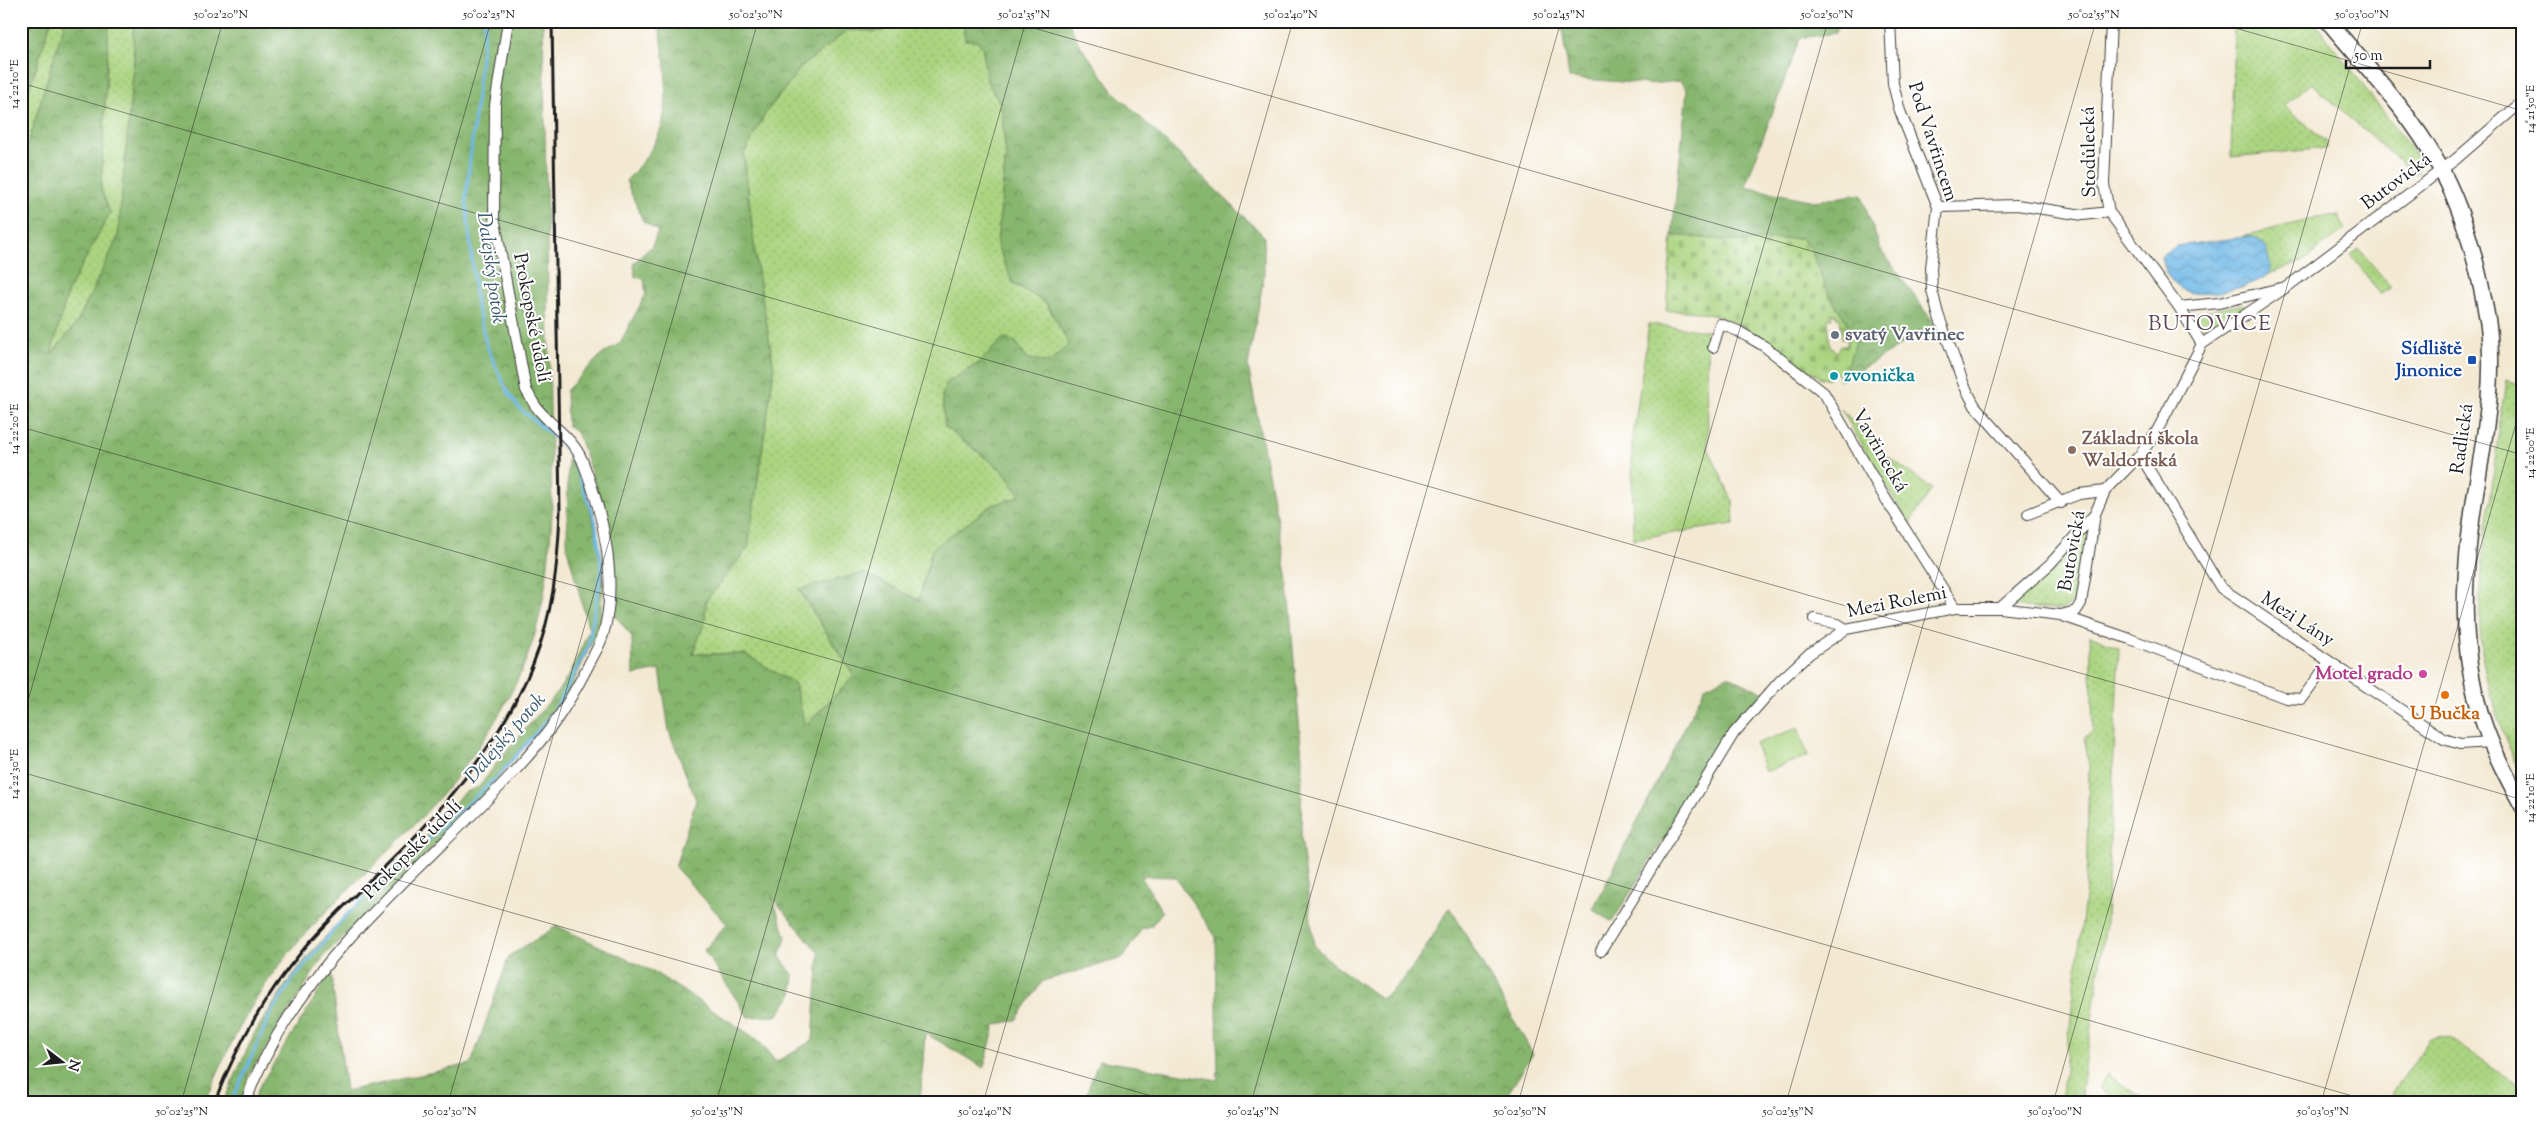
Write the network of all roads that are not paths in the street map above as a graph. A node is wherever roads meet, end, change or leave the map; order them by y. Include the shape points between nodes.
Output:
1 (508, 21) edge
2 (1890, 21) edge
3 (2111, 21) edge
4 (2328, 21) edge
5 (2523, 101) edge
6 (2442, 170) junction
7 (1938, 207) junction
8 (2109, 212) junction
9 (2288, 286) junction
10 (2179, 306) junction
11 (2202, 344) junction
12 (1713, 347) dead end
13 (2140, 455) junction
14 (2105, 491) junction
15 (2061, 503) junction
16 (2028, 514) dead end
17 (2094, 514) junction
18 (1955, 608) junction
19 (2000, 608) junction
20 (2060, 615) junction
21 (1814, 620) dead end
22 (1846, 629) junction
23 (2329, 662) junction
24 (2490, 742) junction
25 (2523, 807) edge
26 (1601, 951) dead end
27 (246, 1103) edge

1 - 27 street, Prokopské údolí via 494,105 494,216 526,390 537,408 567,436 582,459 599,512 609,568 603,636 574,694 543,741 325,965 265,1058 253,1079
2 - 7 street, Pod Vavřincem via 1896,93
3 - 8 street, Stodůlecká via 2104,184
4 - 6 main road, Radlická via 2410,120
5 - 6 street, Butovická
6 - 9 street, Butovická
6 - 24 main road, Radlická via 2466,229 2488,325 2488,406 2466,565 2464,623 2469,665
7 - 8 street via 2017,204 2083,215
7 - 15 street, Pod Vavřincem via 1932,250 1932,290 1964,386 1974,406
8 - 10 street, Stodůlecká
9 - 10 street, Butovická via 2219,303
9 - 11 street, Butovická
10 - 11 street, Stodůlecká
11 - 13 street, Butovická via 2170,409
12 - 18 street, Vavřinecká via 1720,324 1738,331 1764,346 1824,393 1882,493
13 - 14 street, Butovická
13 - 23 street, Mezi Lány via 2221,588
14 - 15 street via 2079,494
14 - 17 street, Butovická
15 - 16 street
17 - 19 street via 2050,564
17 - 20 street, Butovická via 2081,604 2076,611
18 - 19 street, Mezi Rolemi
18 - 22 street, Mezi Rolemi
19 - 20 street, Mezi Rolemi
20 - 23 street, Mezi Rolemi via 2286,698 2302,699
21 - 22 street via 1838,624
22 - 26 street, Mezi Rolemi via 1809,654 1734,733
23 - 24 street, Mezi Lány via 2449,742
24 - 25 main road, Radlická

